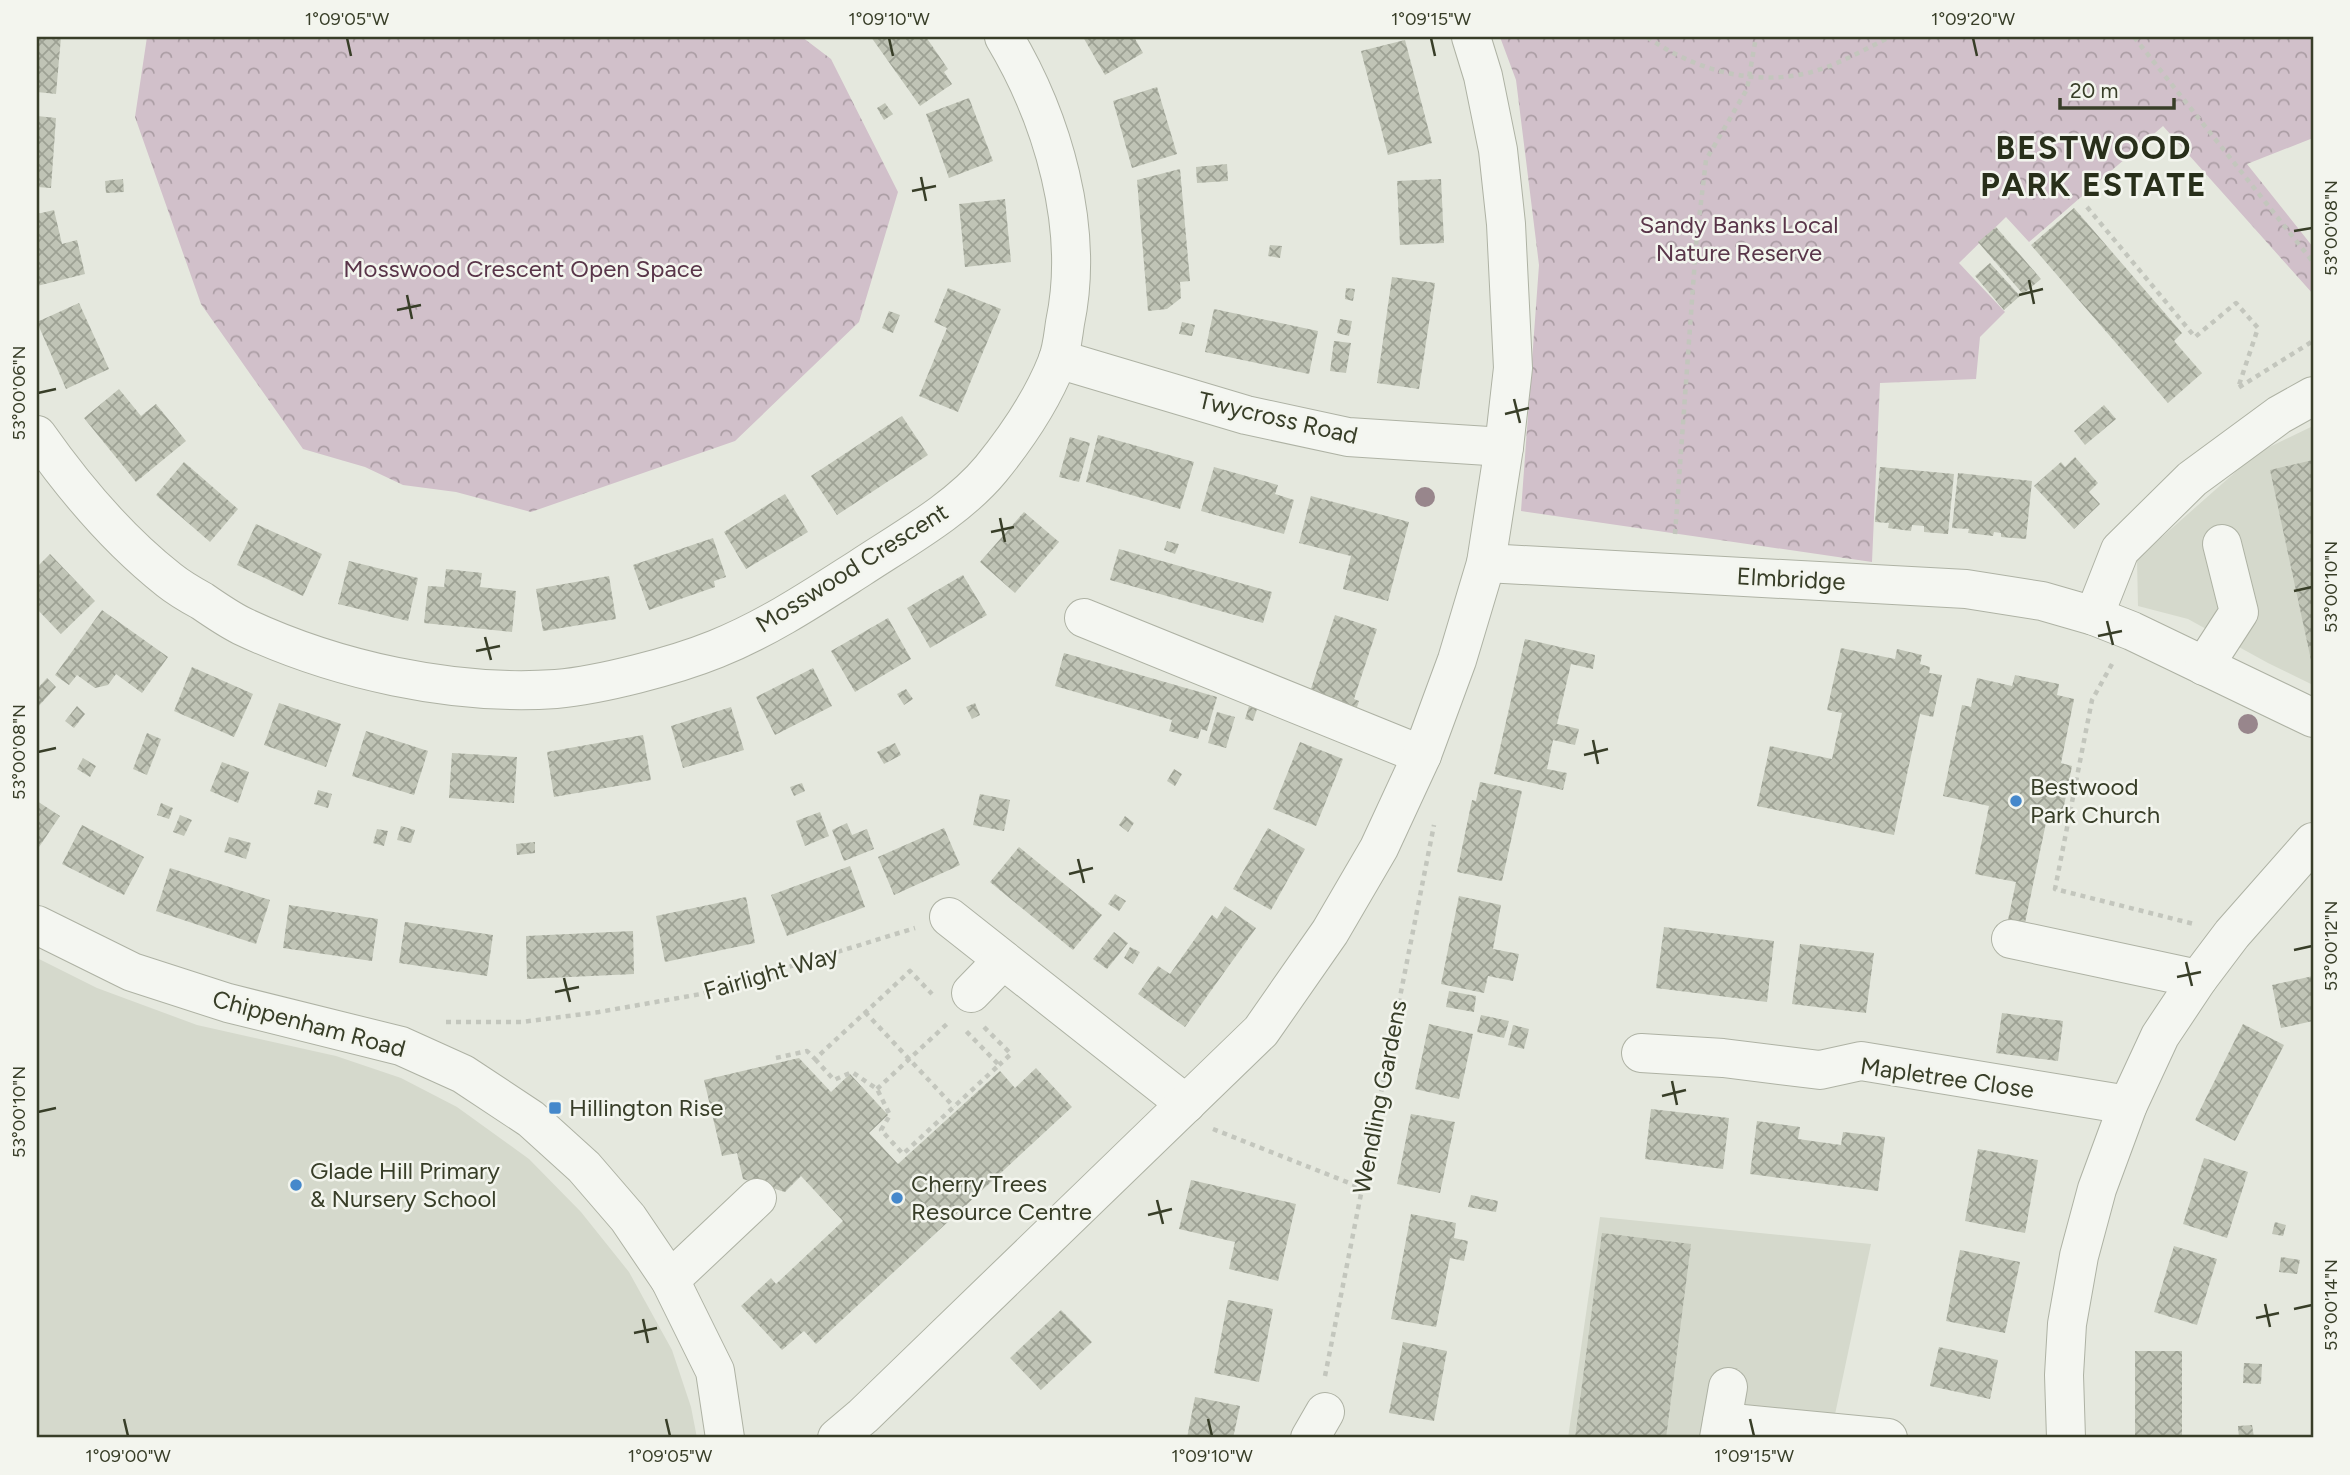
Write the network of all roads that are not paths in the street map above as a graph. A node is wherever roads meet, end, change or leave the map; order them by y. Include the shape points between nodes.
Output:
1 (1004, 37) edge
2 (1471, 37) edge
3 (1058, 359) junction
4 (2313, 396) edge
5 (37, 435) edge
6 (1504, 447) junction
7 (2222, 544) dead end
8 (1486, 563) junction
9 (2094, 616) junction
10 (1084, 618) dead end
11 (2204, 666) junction
12 (2313, 719) edge
13 (1422, 755) junction
14 (2313, 842) edge
15 (949, 917) road end
16 (37, 925) edge
17 (2011, 939) dead end
18 (1003, 960) junction
19 (2198, 979) junction
20 (956, 1009) road end
21 (1641, 1053) dead end
22 (1186, 1104) junction
23 (2128, 1105) junction
24 (757, 1198) dead end
25 (670, 1280) junction
26 (1723, 1416) edge
27 (1843, 1436) edge
28 (725, 1438) edge
29 (837, 1438) edge
30 (1888, 1438) edge
31 (2066, 1438) edge

1 - 3 street, Mosswood Crescent via 1049,136 1066,197 1072,256
2 - 6 street via 1498,150 1506,224 1513,368
3 - 5 street, Mosswood Crescent via 1033,410 989,471 938,517 788,615 715,650 633,674 558,688 481,689 394,676 312,654 240,625 170,582 112,530 67,479
3 - 6 street, Twycross Road via 1246,415 1348,437
4 - 9 street via 2246,437 2192,479 2120,550
6 - 8 street
7 - 11 street via 2239,612
8 - 9 street, Elmbridge via 1966,589 2042,601
8 - 13 street
9 - 11 street, Elmbridge
10 - 13 street
11 - 12 street, Elmbridge
13 - 22 street via 1379,848 1330,932 1261,1031
14 - 19 street
15 - 18 street
16 - 25 street, Chippenham Road via 132,972 228,1003 401,1046 463,1074 531,1119 584,1167 628,1218
17 - 19 street
18 - 20 street
18 - 22 street
19 - 23 street via 2160,1037
21 - 23 street, Mapletree Close via 1820,1070 1861,1062
22 - 29 street
23 - 31 street via 2097,1189 2079,1256 2067,1324
24 - 25 street
25 - 28 street, Chippenham Road via 715,1371
26 - 27 street
27 - 30 street

